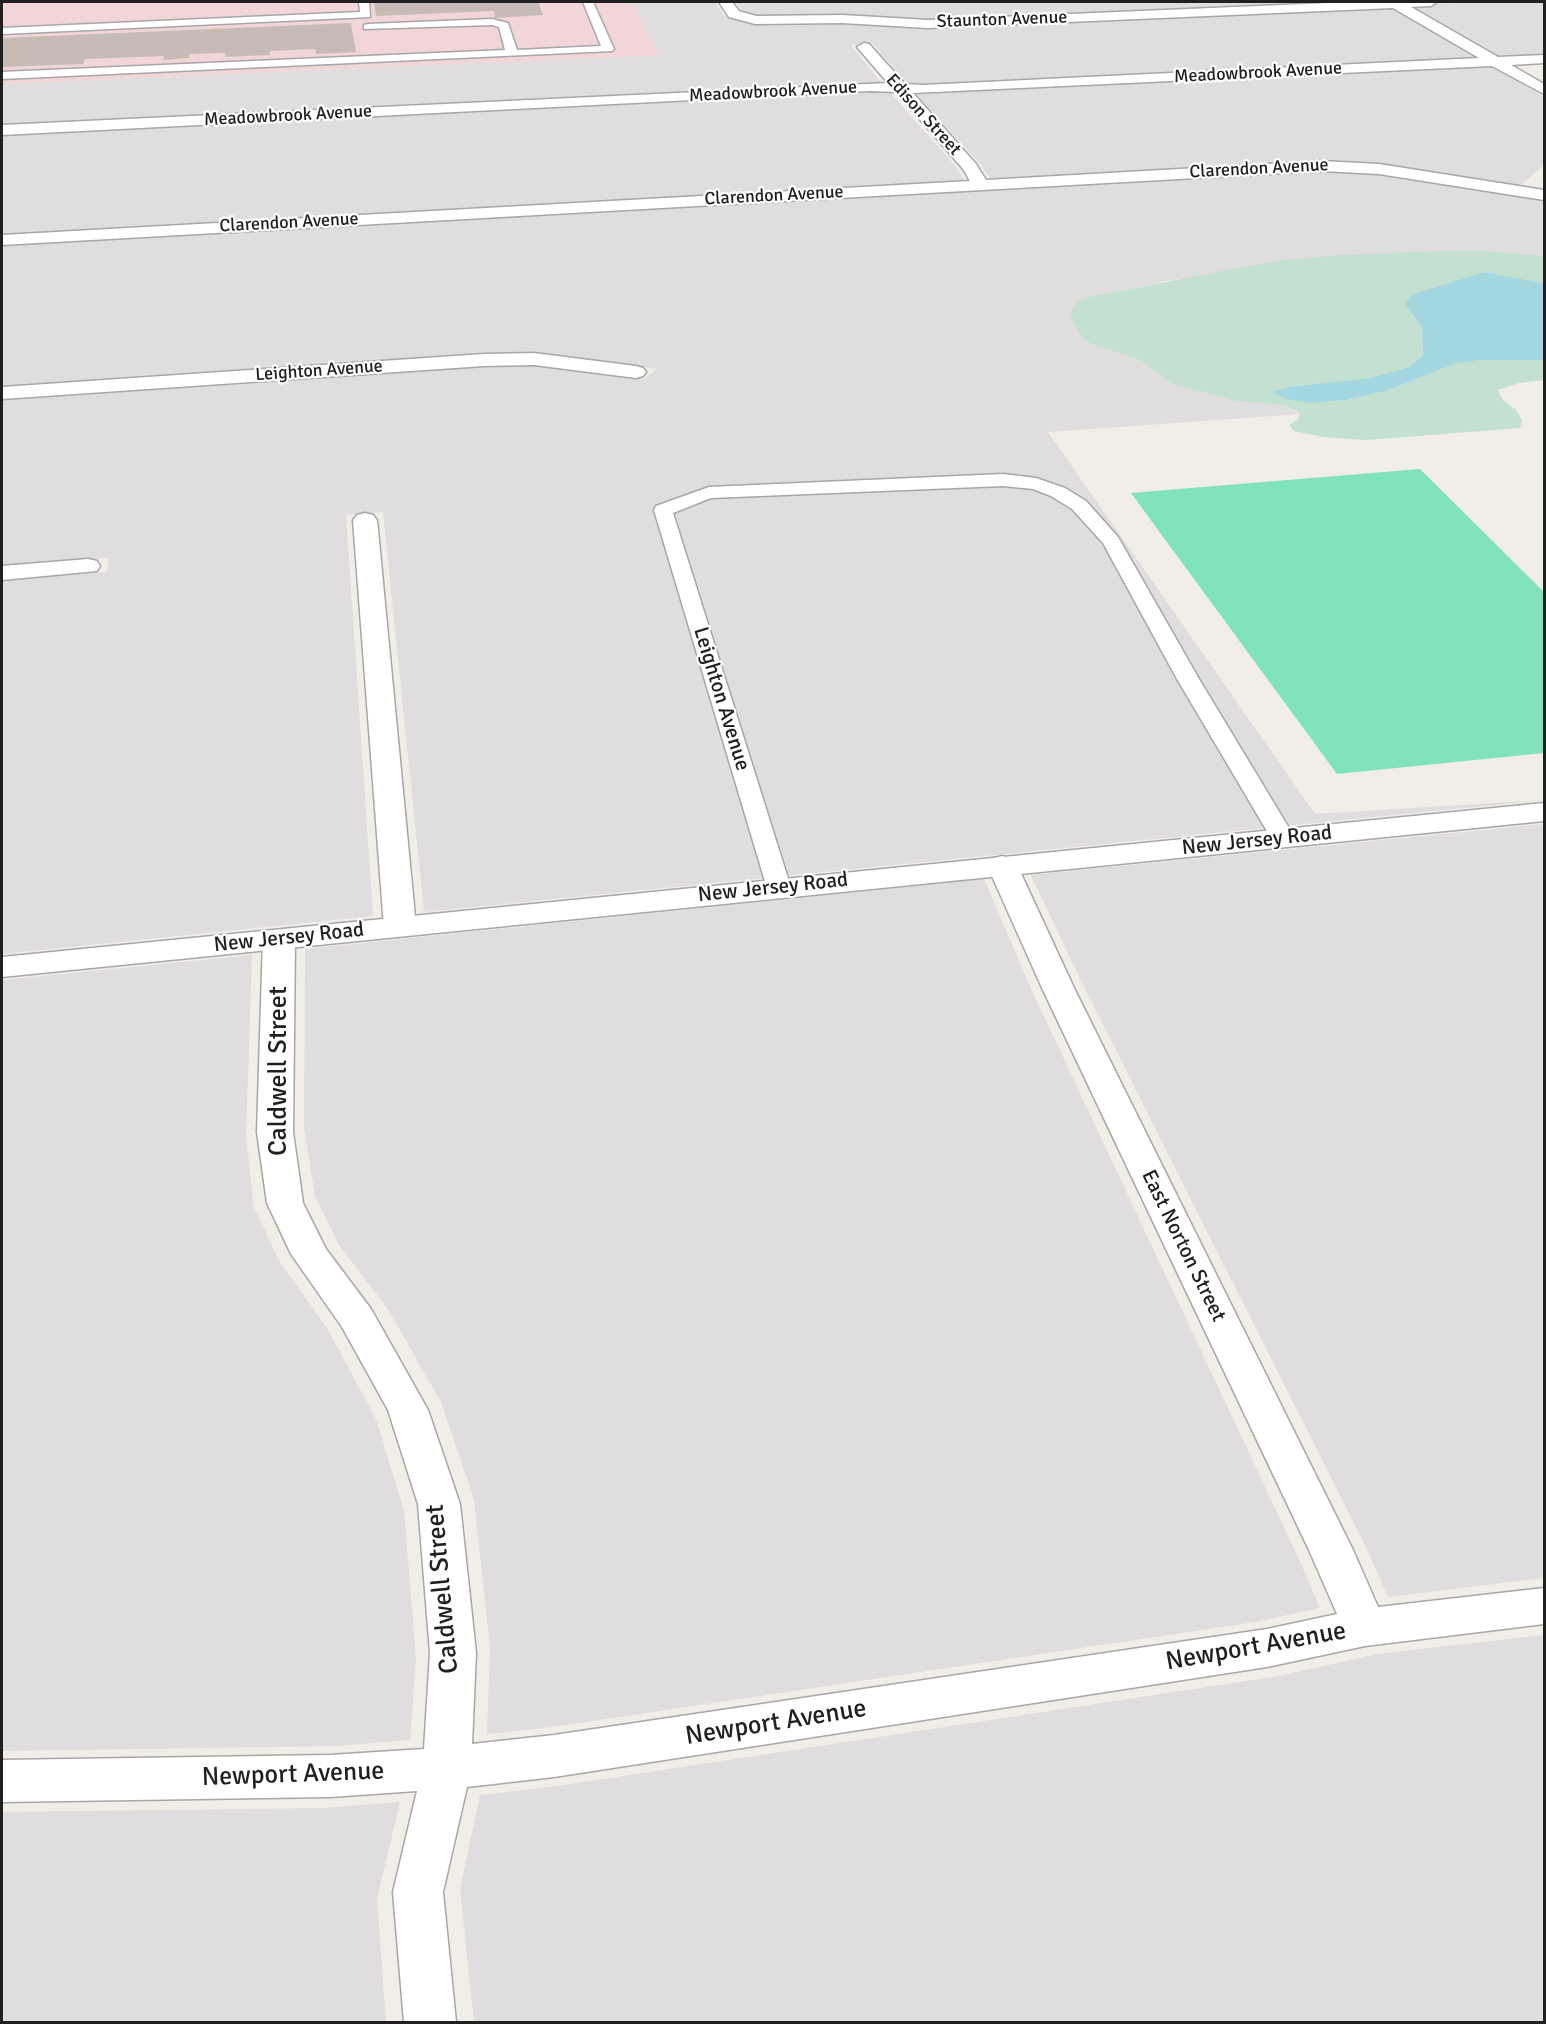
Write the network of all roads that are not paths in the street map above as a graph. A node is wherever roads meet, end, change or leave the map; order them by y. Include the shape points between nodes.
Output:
1 (364, 2) edge
2 (588, 2) edge
3 (726, 2) edge
4 (1394, 2) edge
5 (1431, 2) edge
6 (366, 15) junction
7 (368, 27) junction
8 (2, 31) edge
9 (864, 47) dead end
10 (371, 51) junction
11 (513, 53) junction
12 (1545, 59) edge
13 (1495, 61) junction
14 (2, 76) edge
15 (898, 87) junction
16 (1545, 90) edge
17 (2, 130) edge
18 (1545, 177) edge
19 (981, 185) junction
20 (1527, 192) junction
21 (1545, 195) edge
22 (2, 240) edge
23 (636, 372) dead end
24 (2, 393) edge
25 (365, 520) dead end
26 (88, 566) dead end
27 (2, 573) edge
28 (1545, 812) edge
29 (1283, 838) junction
30 (1002, 865) junction
31 (779, 888) junction
32 (400, 927) junction
33 (279, 939) junction
34 (2, 967) edge
35 (1545, 1606) edge
36 (1365, 1627) junction
37 (447, 1768) junction
38 (2, 1781) edge
39 (430, 2022) edge

1 - 6 lane
2 - 11 lane via 608,48
3 - 4 street, Staunton Avenue via 734,14 755,20 842,19 928,24
4 - 5 street, Staunton Avenue
4 - 13 street
6 - 7 lane
6 - 8 lane
7 - 10 lane
7 - 11 lane via 492,22 504,25
9 - 15 street, Edison Street
10 - 11 lane
10 - 14 lane
12 - 13 street, Meadowbrook Avenue
13 - 15 street, Meadowbrook Avenue via 923,89
13 - 16 street
15 - 17 street, Meadowbrook Avenue
15 - 19 street, Edison Street
18 - 20 street
19 - 20 street, Clarendon Avenue via 1338,165
19 - 22 street, Clarendon Avenue
20 - 21 street, Clarendon Avenue
23 - 24 street, Leighton Avenue via 534,360 484,360
25 - 32 street
26 - 27 street
28 - 29 street, New Jersey Road
29 - 30 street, New Jersey Road
29 - 31 lane, Leighton Avenue via 1111,541 1079,505 1058,492 1036,484 1004,480 709,493 663,510
30 - 31 street, New Jersey Road
30 - 36 street, East Norton Street
31 - 32 street, New Jersey Road
32 - 33 street, New Jersey Road
33 - 34 street, New Jersey Road
33 - 37 street, Caldwell Street via 275,1132 285,1203 310,1254 357,1318 408,1410 439,1504 453,1653
35 - 36 street, Newport Avenue
36 - 37 street, Newport Avenue via 1255,1650 554,1756
37 - 38 street, Newport Avenue via 330,1776
37 - 39 street, Caldwell Street via 418,1892

